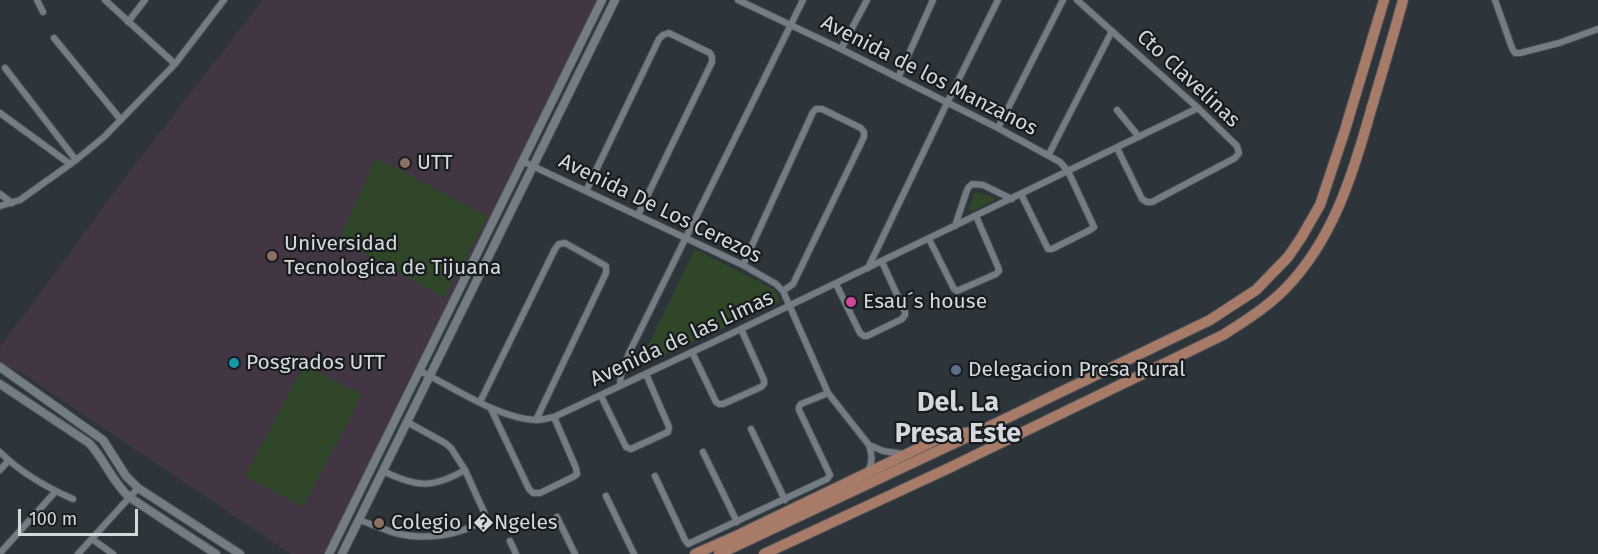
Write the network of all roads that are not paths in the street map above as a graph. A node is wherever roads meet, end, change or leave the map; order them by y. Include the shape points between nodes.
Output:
1 (37, 0) edge
2 (105, 0) edge
3 (145, 0) edge
4 (224, 0) edge
5 (602, 0) edge
6 (615, 0) edge
7 (739, 0) edge
8 (803, 0) edge
9 (867, 0) edge
10 (933, 0) edge
11 (998, 0) edge
12 (1063, 0) edge
13 (1077, 0) edge
14 (1384, 0) edge
15 (1404, 0) edge
16 (1495, 0) edge
17 (43, 12) dead end
18 (128, 22) junction
19 (790, 25) junction
20 (1598, 29) edge
21 (1112, 31) junction
22 (54, 38) dead end
23 (841, 49) junction
24 (175, 64) junction
25 (5, 68) dead end
26 (898, 78) junction
27 (947, 103) junction
28 (1198, 108) junction
29 (1117, 110) dead end
30 (0, 113) edge
31 (121, 120) junction
32 (998, 128) junction
33 (1139, 137) junction
34 (1117, 148) junction
35 (1049, 154) junction
36 (76, 160) junction
37 (522, 160) junction
38 (70, 164) junction
39 (534, 166) junction
40 (1068, 171) junction
41 (586, 191) junction
42 (0, 194) edge
43 (1021, 194) junction
44 (1012, 199) junction
45 (12, 203) junction
46 (0, 206) edge
47 (638, 215) junction
48 (976, 216) junction
49 (955, 226) junction
50 (687, 238) junction
51 (929, 239) junction
52 (882, 262) junction
53 (743, 265) junction
54 (868, 268) junction
55 (836, 284) junction
56 (783, 291) junction
57 (789, 306) junction
58 (741, 329) junction
59 (692, 352) junction
60 (0, 367) edge
61 (420, 371) junction
62 (646, 374) junction
63 (430, 376) junction
64 (0, 384) edge
65 (620, 386) junction
66 (828, 393) junction
67 (601, 396) junction
68 (480, 402) junction
69 (491, 408) junction
70 (554, 417) junction
71 (536, 420) junction
72 (407, 422) junction
73 (751, 429) dead end
74 (978, 432) junction
75 (869, 445) junction
76 (0, 452) edge
77 (702, 452) dead end
78 (906, 454) junction
79 (8, 461) junction
80 (0, 470) edge
81 (465, 470) junction
82 (383, 471) junction
83 (866, 473) junction
84 (655, 476) dead end
85 (138, 488) junction
86 (56, 491) junction
87 (606, 496) dead end
88 (129, 497) junction
89 (73, 499) dead end
90 (785, 500) junction
91 (557, 517) dead end
92 (359, 520) junction
93 (737, 522) junction
94 (92, 539) junction
95 (510, 541) dead end
96 (0, 553) edge
97 (78, 554) edge
98 (114, 554) edge
99 (216, 554) edge
100 (240, 554) edge
101 (329, 554) edge
102 (342, 554) edge
103 (516, 554) edge
104 (575, 554) edge
105 (634, 554) edge
106 (695, 554) edge
107 (720, 554) edge
108 (764, 554) edge

1 - 17 street
2 - 18 street
3 - 18 street
4 - 24 street
5 - 37 street
6 - 39 street
7 - 19 street, Avenida de los Manzanos
8 - 19 street
9 - 23 street
10 - 26 street
11 - 27 street
12 - 32 street
13 - 21 street, Cto Clavelinas
14 - 74 main road via 1320,205 1270,278 1210,320
15 - 108 main road via 1337,212 1306,264 1274,300 1222,335
16 - 20 street via 1515,53
18 - 24 street
19 - 23 street, Avenida de los Manzanos
19 - 50 street
21 - 28 street, Cto Clavelinas
21 - 35 street
22 - 31 street
23 - 26 street, Avenida de los Manzanos
24 - 31 street
25 - 36 street
26 - 27 street, Avenida de los Manzanos
27 - 32 street, Avenida de los Manzanos
27 - 54 street
28 - 33 street, Avenida de las Limas
28 - 34 street, Cto Clavelinas via 1239,153 1152,202 1142,199
29 - 33 street
30 - 38 street
31 - 36 street
32 - 35 street, Avenida de los Manzanos
33 - 34 street, Avenida de las Limas
34 - 40 street, Avenida de las Limas
35 - 40 street, Avenida de los Manzanos
36 - 38 street
37 - 39 street, Avenida De Los Cerezos
37 - 61 street
38 - 45 street
39 - 41 street, Avenida De Los Cerezos
39 - 63 street
40 - 43 street, Avenida de las Limas
40 - 43 street via 1094,227 1052,249 1048,249
41 - 47 street, Avenida De Los Cerezos
41 - 47 street via 659,39 669,33 710,52 712,62
42 - 45 street
43 - 44 street, Avenida de las Limas
44 - 48 street, Avenida de las Limas
44 - 49 street via 972,184
45 - 46 street
47 - 50 street, Avenida De Los Cerezos
48 - 49 street, Avenida de las Limas
48 - 51 street via 999,271 987,278 954,289
49 - 51 street, Avenida de las Limas
50 - 53 street, Avenida De Los Cerezos
50 - 65 street via 629,353
51 - 52 street, Avenida de las Limas
52 - 54 street, Avenida de las Limas
52 - 55 street via 905,312 903,319 864,336
53 - 56 street, Avenida De Los Cerezos
53 - 56 street via 813,112 822,109 861,128 864,137 793,284
54 - 55 street, Avenida de las Limas
55 - 57 street, Avenida de las Limas
56 - 57 street
57 - 58 street, Avenida de las Limas
57 - 66 street
58 - 59 street, Avenida de las Limas
58 - 59 street via 764,380 761,387 719,405
59 - 62 street, Avenida de las Limas
60 - 85 street via 96,433
61 - 63 street, Avenida de las Limas
61 - 101 street
62 - 65 street, Avenida de las Limas
62 - 67 street via 668,432 628,449
63 - 68 street, Avenida de las Limas
63 - 72 street
64 - 88 street via 89,443
65 - 67 street, Avenida de las Limas
66 - 75 street
66 - 90 street via 801,404 799,410 830,475
67 - 70 street, Avenida de las Limas
68 - 69 street, Avenida de las Limas
68 - 71 street via 555,249 566,243 606,266 606,273
69 - 70 street via 533,494 577,474
69 - 71 street, Avenida de las Limas
70 - 71 street, Avenida de las Limas
72 - 81 street via 452,448
72 - 82 street
73 - 90 street
74 - 78 main road via 947,435
74 - 107 main road
75 - 78 street
75 - 83 street via 872,460
76 - 79 street
77 - 93 street
78 - 83 main road
79 - 80 street
79 - 86 street
81 - 82 street via 435,483 417,484
81 - 92 street via 484,512 485,518 480,522 460,531 428,537 396,533
82 - 92 street
83 - 106 main road
84 - 93 street via 688,544
85 - 88 street
85 - 100 street
86 - 89 street
86 - 96 street
87 - 105 street
88 - 94 street
88 - 99 street
90 - 93 street
91 - 104 street
92 - 102 street
94 - 97 street
94 - 98 street
95 - 103 street

